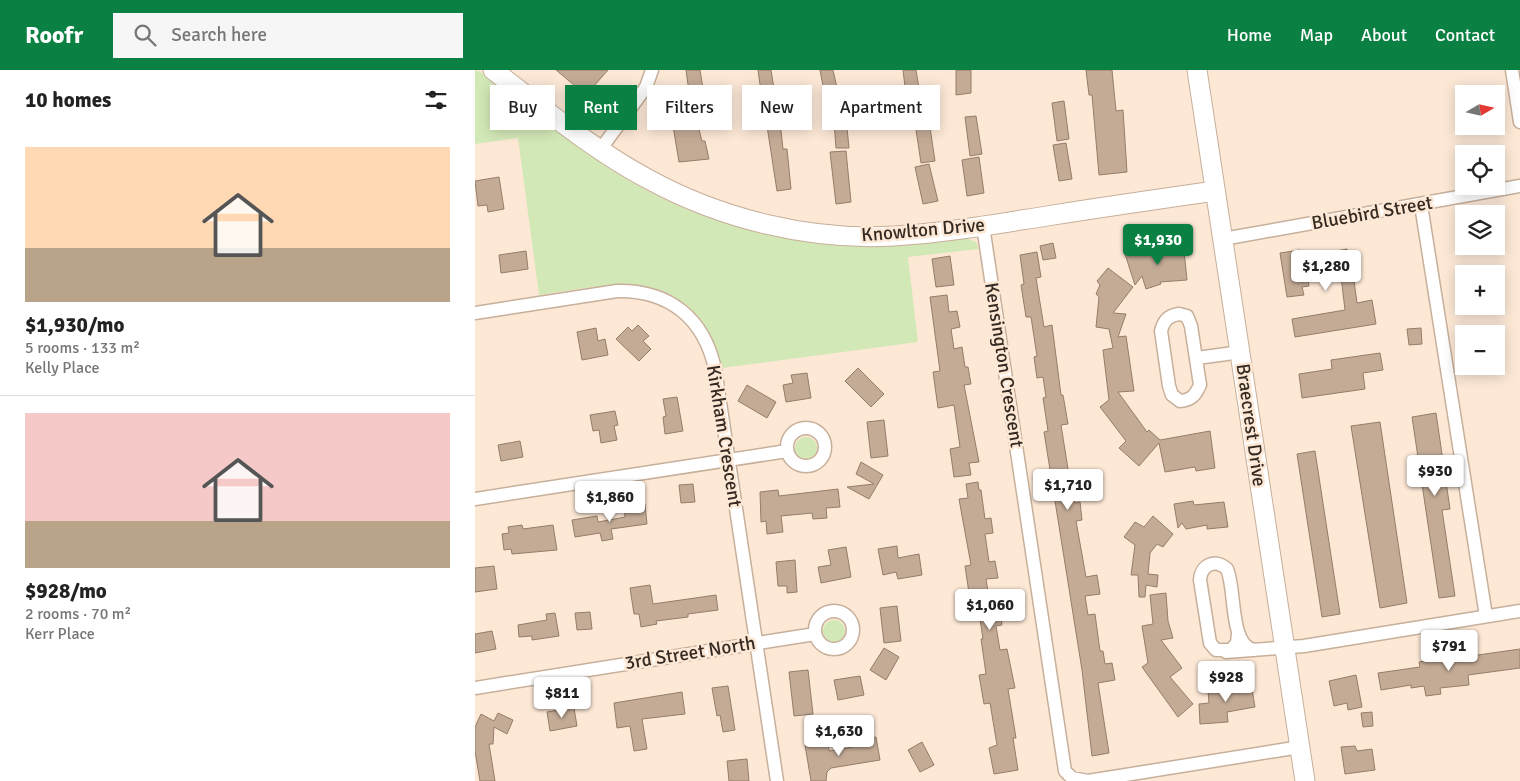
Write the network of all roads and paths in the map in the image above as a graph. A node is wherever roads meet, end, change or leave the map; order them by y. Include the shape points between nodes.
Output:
1 (493, 70) edge
2 (652, 70) edge
3 (1197, 70) edge
4 (1512, 70) edge
5 (1520, 122) edge
6 (600, 150) junction
7 (1520, 186) edge
8 (1215, 191) junction
9 (1421, 205) junction
10 (983, 226) junction
11 (1223, 238) junction
12 (475, 312) edge
13 (1241, 352) junction
14 (1197, 358) junction
15 (787, 451) dead end
16 (729, 460) junction
17 (475, 499) edge
18 (1520, 611) edge
19 (1486, 616) junction
20 (815, 634) dead end
21 (1238, 634) junction
22 (756, 643) junction
23 (1285, 648) junction
24 (1254, 650) junction
25 (1226, 652) junction
26 (475, 688) edge
27 (1299, 746) junction
28 (777, 781) edge
29 (1305, 781) edge

1 - 6 street, Knowlton Drive
2 - 6 street via 646,87
3 - 8 street, Braecrest Drive
4 - 5 street
6 - 10 street, Knowlton Drive via 648,180 699,204 766,224 865,237
7 - 9 street, Bluebird Street
8 - 10 street, Knowlton Drive
8 - 11 street, Braecrest Drive
9 - 11 street, Bluebird Street
9 - 19 street
10 - 27 street, Kensington Crescent via 1065,771 1072,778 1088,781
11 - 13 street, Braecrest Drive
12 - 16 street, Kirkham Crescent via 617,291 649,293 668,301 697,326 711,354
13 - 14 street
13 - 23 street, Braecrest Drive
14 - 14 street via 1187,316 1169,315 1161,331 1169,386 1172,395 1180,400 1189,400 1196,394 1199,385
15 - 16 street
16 - 17 street
16 - 22 street, Kirkham Crescent
18 - 19 street
19 - 23 street
20 - 22 street, 3rd Street North
21 - 24 street via 1245,646
21 - 25 street via 1235,647
21 - 25 street via 1228,572 1219,564 1208,565 1202,570 1200,580 1208,638 1212,648
22 - 26 street, 3rd Street North
22 - 28 street, Kirkham Crescent
23 - 24 street
23 - 27 street, Braecrest Drive
24 - 25 street
27 - 29 street, Braecrest Drive

